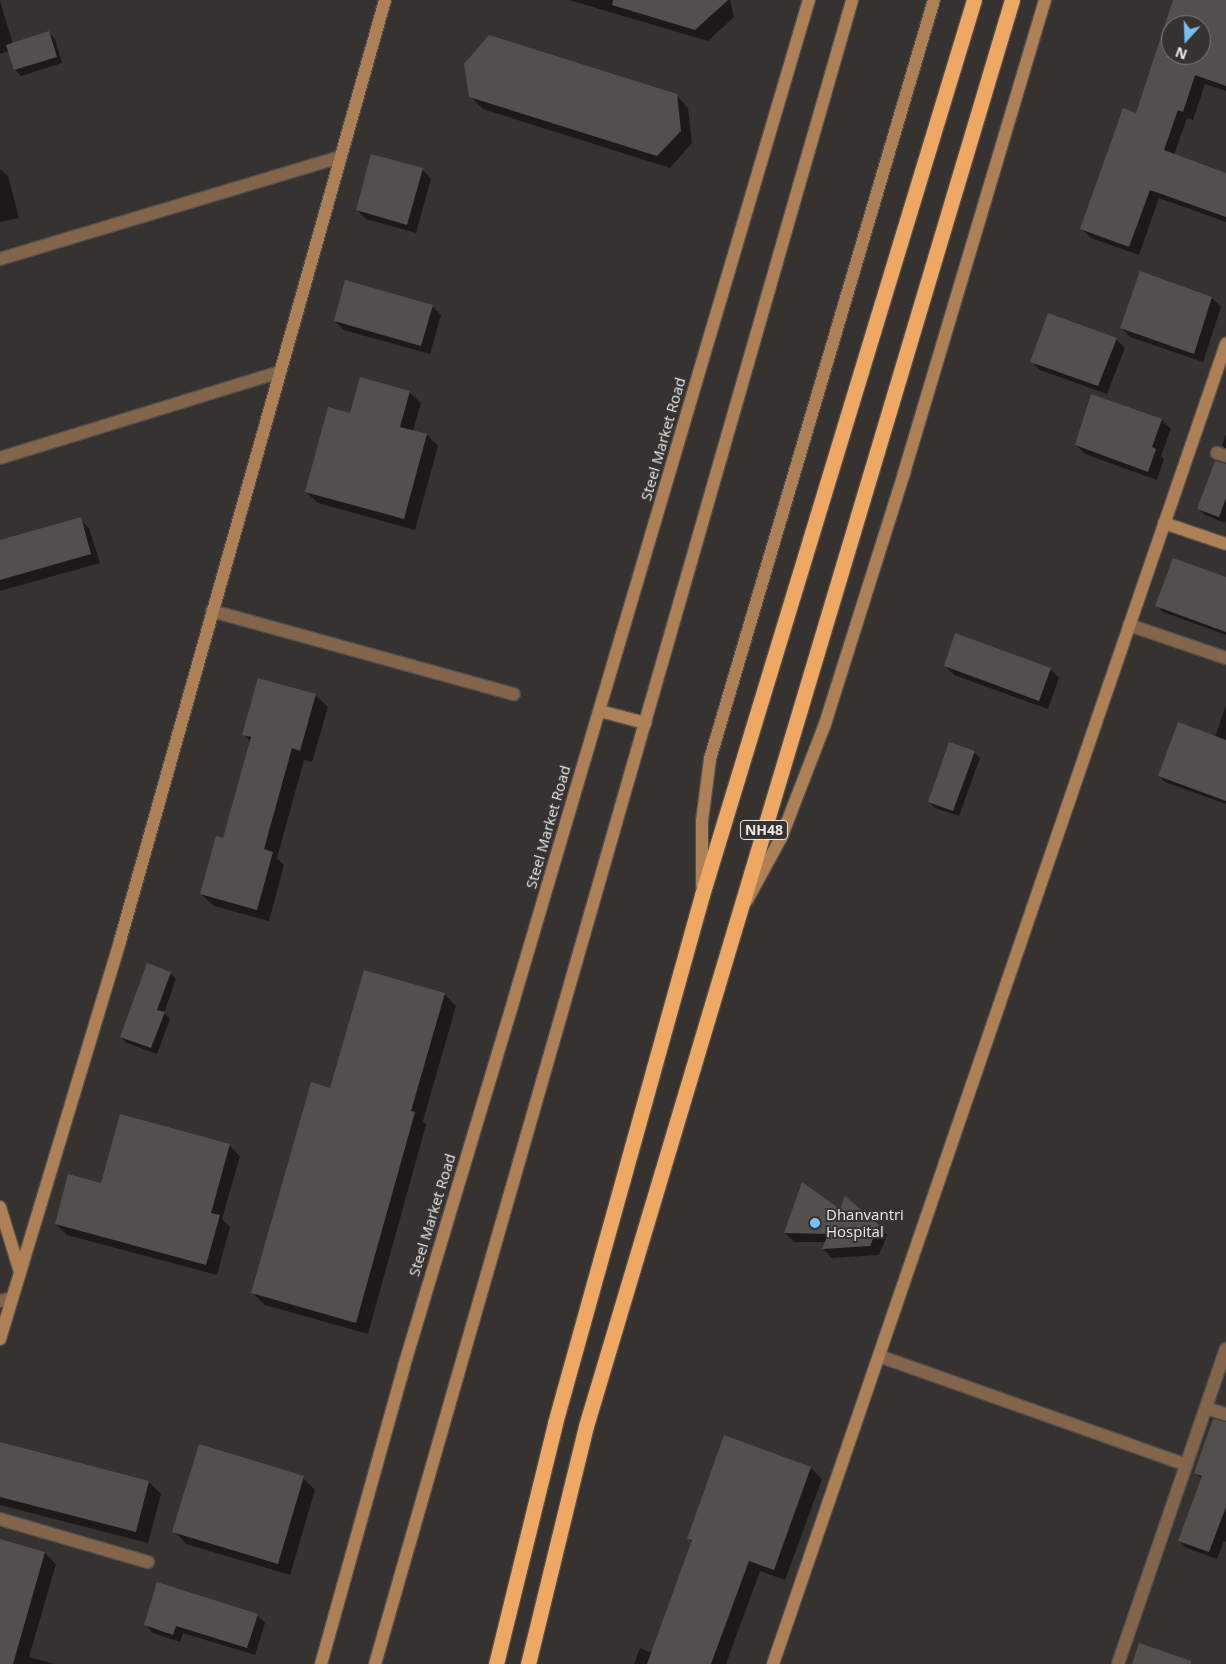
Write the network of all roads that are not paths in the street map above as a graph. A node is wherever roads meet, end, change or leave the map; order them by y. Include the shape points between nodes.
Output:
1 (385, 0) edge
2 (809, 0) edge
3 (852, 0) edge
4 (934, 0) edge
5 (974, 0) edge
6 (1012, 0) edge
7 (1045, 0) edge
8 (340, 157) junction
9 (0, 259) edge
10 (1226, 344) edge
11 (279, 372) junction
12 (0, 458) edge
13 (1164, 523) junction
14 (1226, 544) edge
15 (212, 611) junction
16 (1129, 625) junction
17 (1226, 658) edge
18 (514, 694) dead end
19 (600, 711) junction
20 (645, 723) junction
21 (702, 895) junction
22 (739, 915) junction
23 (0, 1207) edge
24 (20, 1272) junction
25 (6, 1299) edge
26 (0, 1339) edge
27 (1226, 1349) edge
28 (879, 1356) junction
29 (1206, 1408) junction
30 (1226, 1414) edge
31 (1186, 1465) junction
32 (0, 1519) edge
33 (148, 1562) dead end
34 (321, 1664) edge
35 (375, 1664) edge
36 (496, 1664) edge
37 (528, 1664) edge
38 (773, 1664) edge
39 (1118, 1664) edge

1 - 8 street
2 - 19 street, Steel Market Road
3 - 20 street
4 - 21 street via 710,759 702,822
5 - 21 highway, NH48
6 - 22 highway, NH48
7 - 22 street via 826,724 782,838
8 - 9 street
8 - 11 street
10 - 13 street
11 - 12 street
11 - 15 street
13 - 14 street
13 - 16 street
15 - 18 street
15 - 24 street via 120,941
16 - 17 street
16 - 28 street
19 - 20 street
19 - 34 street, Steel Market Road via 404,1366
20 - 35 street
21 - 36 highway, NH48 via 555,1423
22 - 37 highway, NH48 via 586,1426
23 - 24 street
24 - 25 street
25 - 26 street
27 - 29 street
28 - 31 street
28 - 38 street
29 - 30 street
29 - 31 street
31 - 39 street
32 - 33 street

